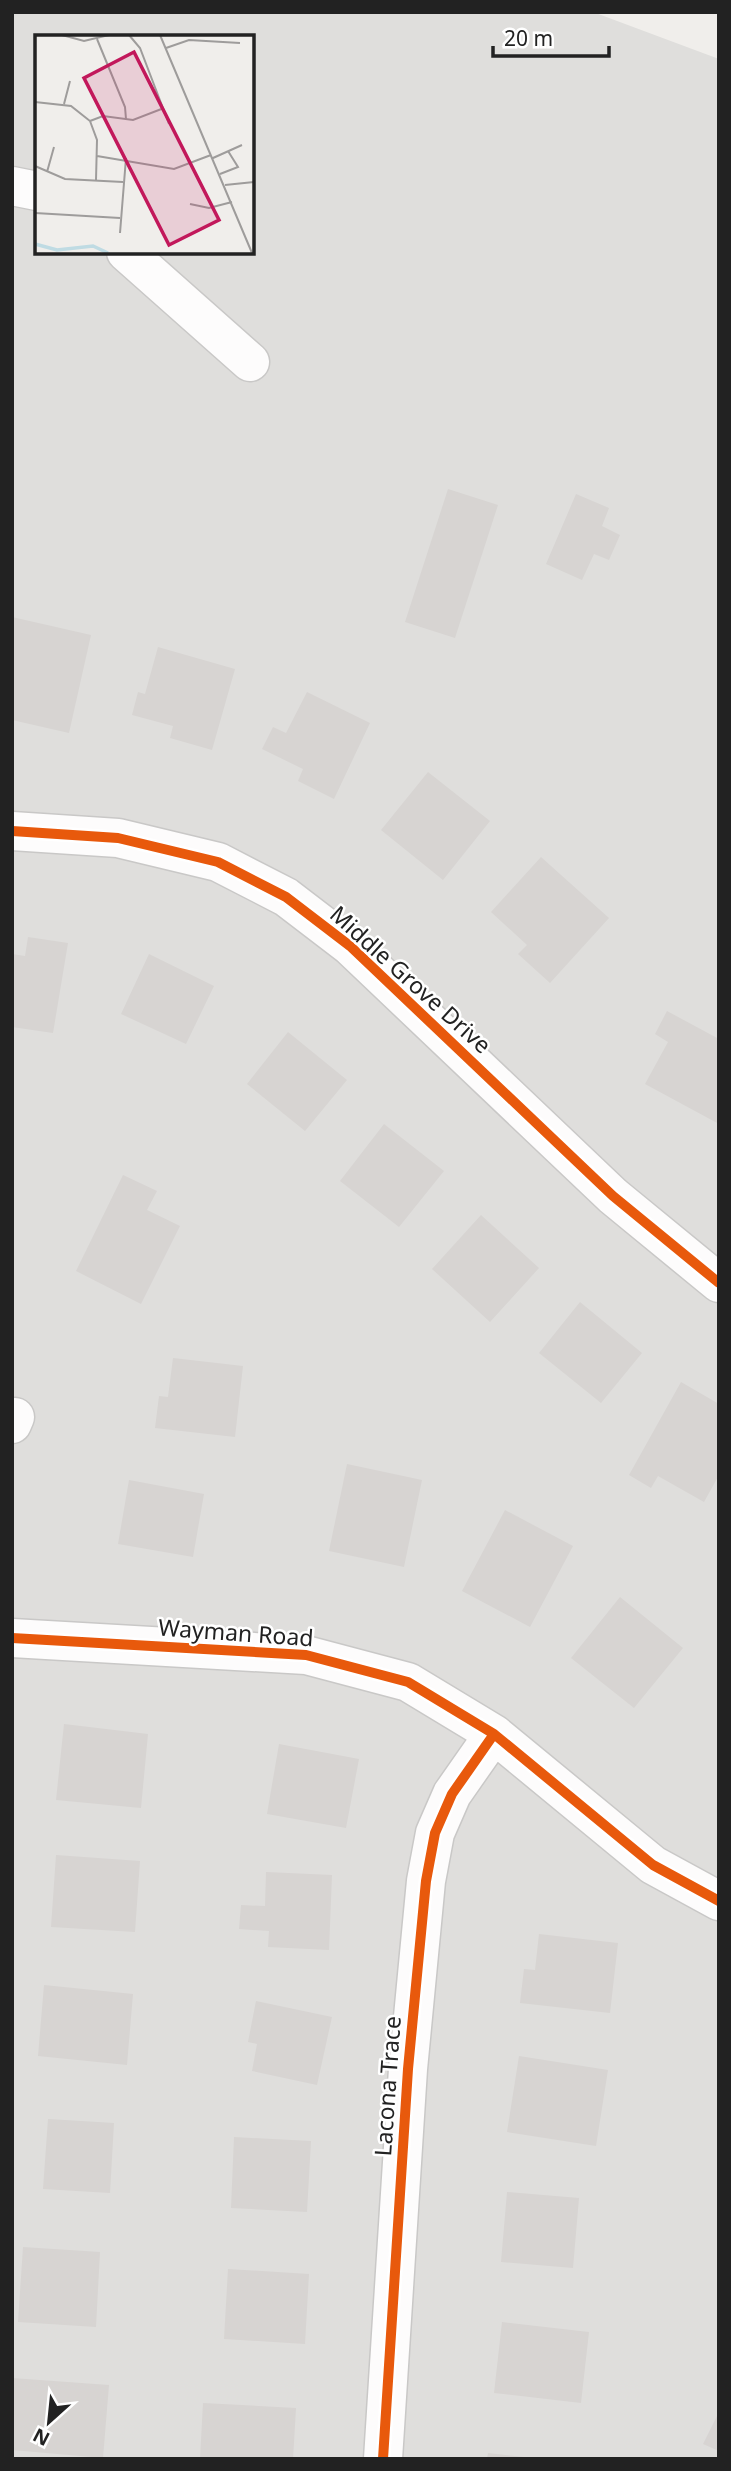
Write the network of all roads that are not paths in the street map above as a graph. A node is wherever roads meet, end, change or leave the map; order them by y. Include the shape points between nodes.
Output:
1 (12, 186) edge
2 (35, 191) edge
3 (128, 254) edge
4 (250, 362) dead end
5 (12, 831) edge
6 (719, 1283) edge
7 (12, 1638) edge
8 (494, 1734) junction
9 (719, 1901) edge
10 (383, 2459) edge

1 - 2 street
3 - 4 street
5 - 6 street, Middle Grove Drive via 118,838 218,862 286,897 350,946 613,1196
7 - 8 street, Wayman Road via 306,1655 408,1682
8 - 9 street, Wayman Road via 653,1865
8 - 10 street, Lacona Trace via 452,1794 435,1833 426,1881 408,2069

